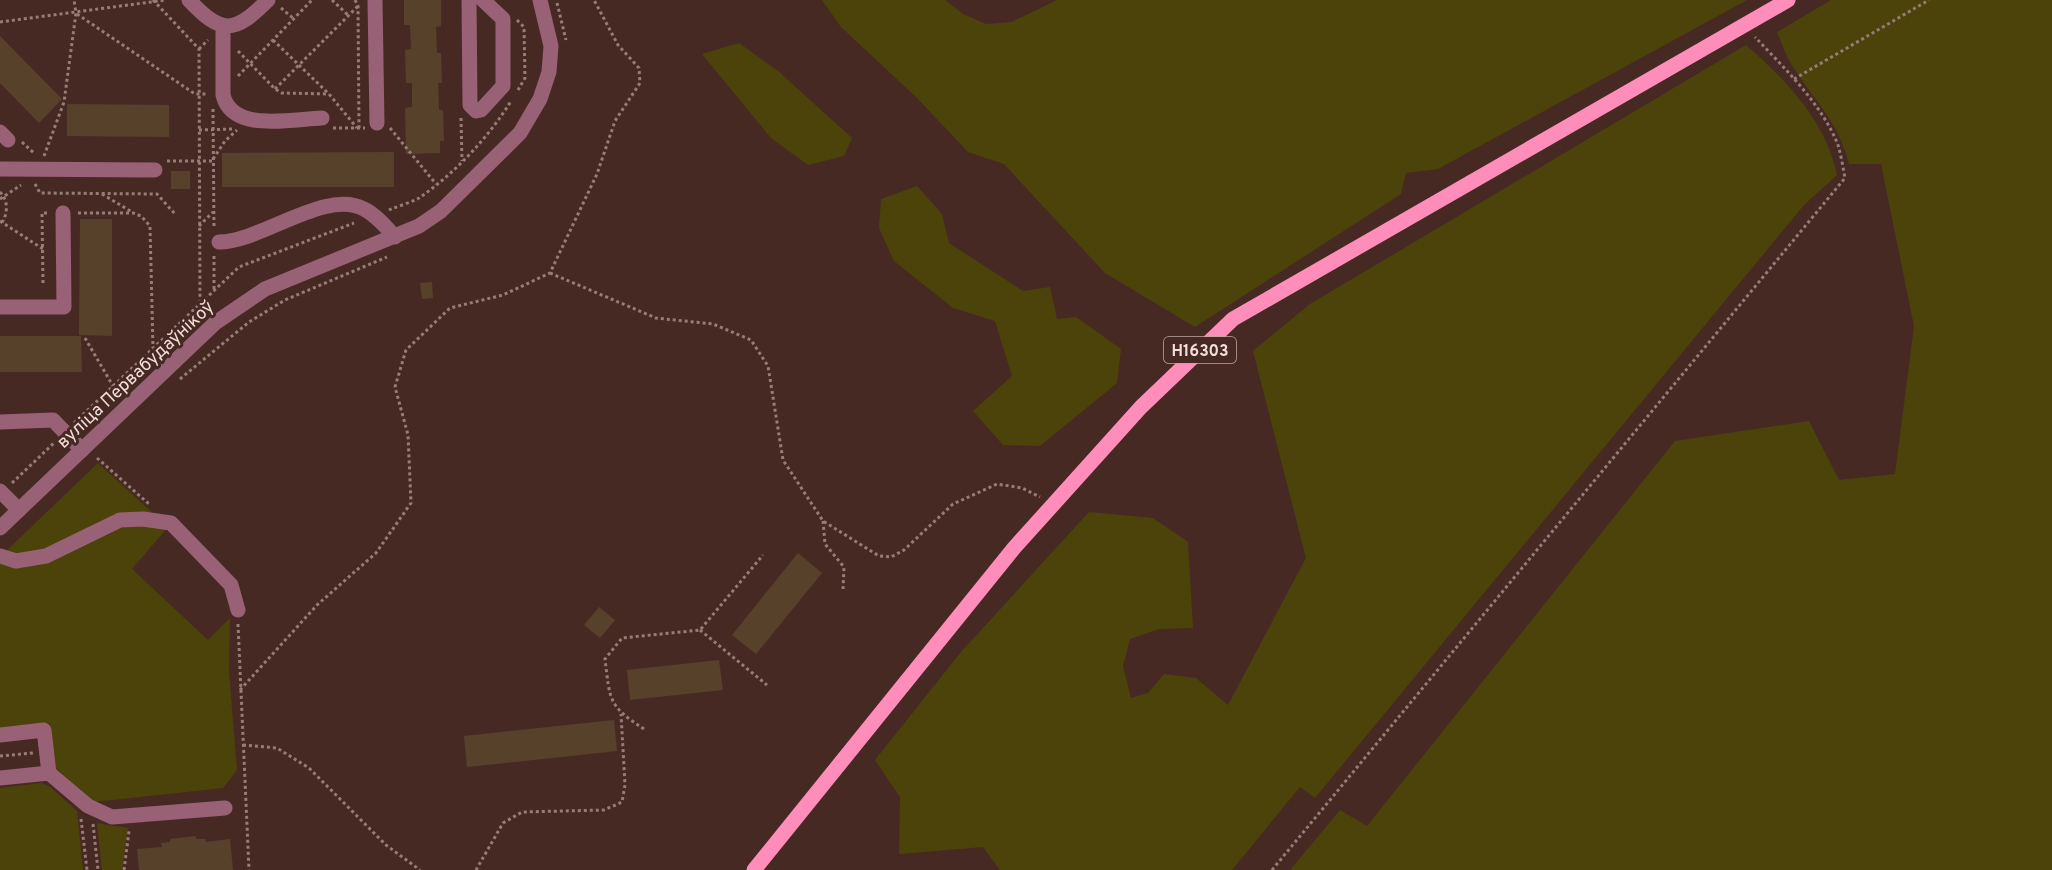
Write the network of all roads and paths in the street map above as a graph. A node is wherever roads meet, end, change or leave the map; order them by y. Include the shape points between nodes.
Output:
1 (74, 0) edge
2 (166, 0) edge
3 (189, 0) edge
4 (268, 0) edge
5 (312, 0) edge
6 (332, 0) edge
7 (356, 0) edge
8 (375, 0) edge
9 (469, 0) edge
10 (483, 0) edge
11 (540, 0) edge
12 (556, 0) edge
13 (594, 0) edge
14 (1788, 0) edge
15 (1929, 0) edge
16 (154, 1) edge
17 (358, 6) junction
18 (76, 13) junction
19 (511, 14) dead end
20 (348, 15) junction
21 (0, 22) edge
22 (1744, 25) junction
23 (223, 26) junction
24 (201, 32) dead end
25 (209, 40) junction
26 (273, 40) junction
27 (212, 44) dead end
28 (567, 45) dead end
29 (234, 46) dead end
30 (199, 49) junction
31 (250, 63) junction
32 (299, 65) junction
33 (236, 78) dead end
34 (1794, 79) junction
35 (275, 89) junction
36 (199, 94) junction
37 (213, 94) dead end
38 (330, 94) junction
39 (213, 106) dead end
40 (322, 123) joint
41 (375, 126) junction
42 (358, 128) junction
43 (213, 129) junction
44 (199, 130) junction
45 (213, 160) junction
46 (42, 161) dead end
47 (0, 169) edge
48 (155, 170) dead end
49 (31, 178) dead end
50 (22, 184) dead end
51 (436, 184) junction
52 (0, 192) edge
53 (101, 194) junction
54 (2, 197) edge
55 (213, 212) junction
56 (63, 213) junction
57 (134, 213) junction
58 (175, 214) dead end
59 (374, 215) junction
60 (1, 223) edge
61 (200, 226) junction
62 (395, 237) junction
63 (215, 241) junction
64 (43, 249) junction
65 (390, 256) dead end
66 (550, 273) junction
67 (43, 283) dead end
68 (214, 291) junction
69 (200, 304) junction
70 (0, 307) edge
71 (85, 338) dead end
72 (153, 348) junction
73 (174, 384) dead end
74 (113, 386) junction
75 (0, 422) edge
76 (65, 432) junction
77 (82, 450) junction
78 (105, 450) dead end
79 (97, 458) junction
80 (92, 462) dead end
81 (1, 492) edge
82 (1054, 504) junction
83 (18, 510) junction
84 (823, 521) junction
85 (171, 523) junction
86 (0, 528) edge
87 (763, 555) dead end
88 (0, 556) edge
89 (843, 590) dead end
90 (238, 610) joint
91 (700, 630) junction
92 (767, 685) dead end
93 (240, 690) junction
94 (621, 714) junction
95 (644, 729) dead end
96 (0, 735) edge
97 (243, 745) junction
98 (47, 751) junction
99 (0, 756) edge
100 (49, 773) junction
101 (0, 778) edge
102 (79, 799) junction
103 (225, 808) dead end
104 (92, 809) junction
105 (130, 826) dead end
106 (87, 870) edge
107 (98, 870) edge
108 (124, 870) edge
109 (249, 870) edge
110 (420, 870) edge
111 (476, 870) edge
112 (754, 870) edge
113 (1272, 870) edge

1 - 18 path
2 - 16 path
3 - 23 street via 206,18
4 - 23 street via 249,19
5 - 26 path
6 - 20 path
7 - 17 path
8 - 41 street
9 - 10 street via 470,105 476,111 503,86 503,19
11 - 62 street, вуліца Первабудаўнікоў via 551,46 549,72 540,99 520,133 441,211
12 - 28 path
13 - 66 path via 618,45 639,68 640,83 615,121 597,174
14 - 22 main road, Н16303
15 - 34 path
16 - 18 path
16 - 30 path
17 - 20 path
17 - 42 path
18 - 21 path
18 - 36 path
18 - 46 path via 64,102
19 - 51 path via 524,27 525,78 502,116
20 - 32 path
22 - 34 path
22 - 82 main road, Н16303 via 1233,319 1142,407
23 - 40 street via 223,95 231,112 248,121
24 - 25 path
25 - 27 path
25 - 30 path
26 - 31 path
26 - 32 path
29 - 31 path
30 - 36 path
31 - 33 path
31 - 35 path
32 - 35 path
32 - 38 path
34 - 113 path via 1838,145 1845,178
35 - 38 path via 289,95
36 - 37 path
36 - 44 path
38 - 42 path
39 - 43 path
40 - 42 path
41 - 42 path
41 - 51 path via 390,128
43 - 44 path
43 - 45 path
43 - 45 path via 239,129 225,141
44 - 61 path
45 - 55 path
47 - 48 street
49 - 53 path via 40,193
50 - 54 path
51 - 59 path via 417,199
52 - 54 path
53 - 57 path
53 - 58 path via 158,194
54 - 60 path via 6,214
55 - 61 path
55 - 63 path
56 - 57 path
56 - 64 path via 42,213
56 - 70 street via 64,307
57 - 72 path via 146,220 152,233
59 - 62 street
59 - 63 street via 349,204 330,206 235,242
59 - 68 path via 239,267
60 - 64 path
61 - 69 path
62 - 77 street, вуліца Первабудаўнікоў via 265,289 214,323
63 - 68 path
64 - 67 path
65 - 73 path via 285,300 249,322
66 - 84 path via 656,318 713,324 751,340 768,366 783,460
66 - 93 path via 503,295 450,308 406,350 395,387 408,435 411,503 376,553 317,605
68 - 69 path
69 - 72 path
71 - 74 path
72 - 74 path
74 - 76 path
75 - 76 street via 53,420
76 - 77 street
76 - 81 path
77 - 83 street, вуліца Первабудаўнікоў
78 - 79 path
79 - 80 path
79 - 85 path
81 - 83 street
82 - 84 path via 1022,488 996,484 953,504 904,550 891,557 879,556
82 - 112 main road, Н16303 via 1014,548
83 - 86 street, вуліца Первабудаўнікоў
84 - 89 path via 825,544 844,567
85 - 88 street via 120,520 46,556 16,561
85 - 90 street via 231,585
87 - 91 path
90 - 93 path
91 - 92 path
91 - 94 path via 622,639 606,659 610,698
93 - 97 path
94 - 95 path
94 - 111 path via 625,785 622,802 603,810 522,812 503,823
96 - 98 street via 44,730
97 - 109 path
97 - 110 path via 277,748 309,768 386,845
98 - 99 path
98 - 100 street
100 - 101 street
100 - 102 street
102 - 104 street
102 - 106 path
103 - 104 street via 120,818
104 - 107 path
105 - 108 path

